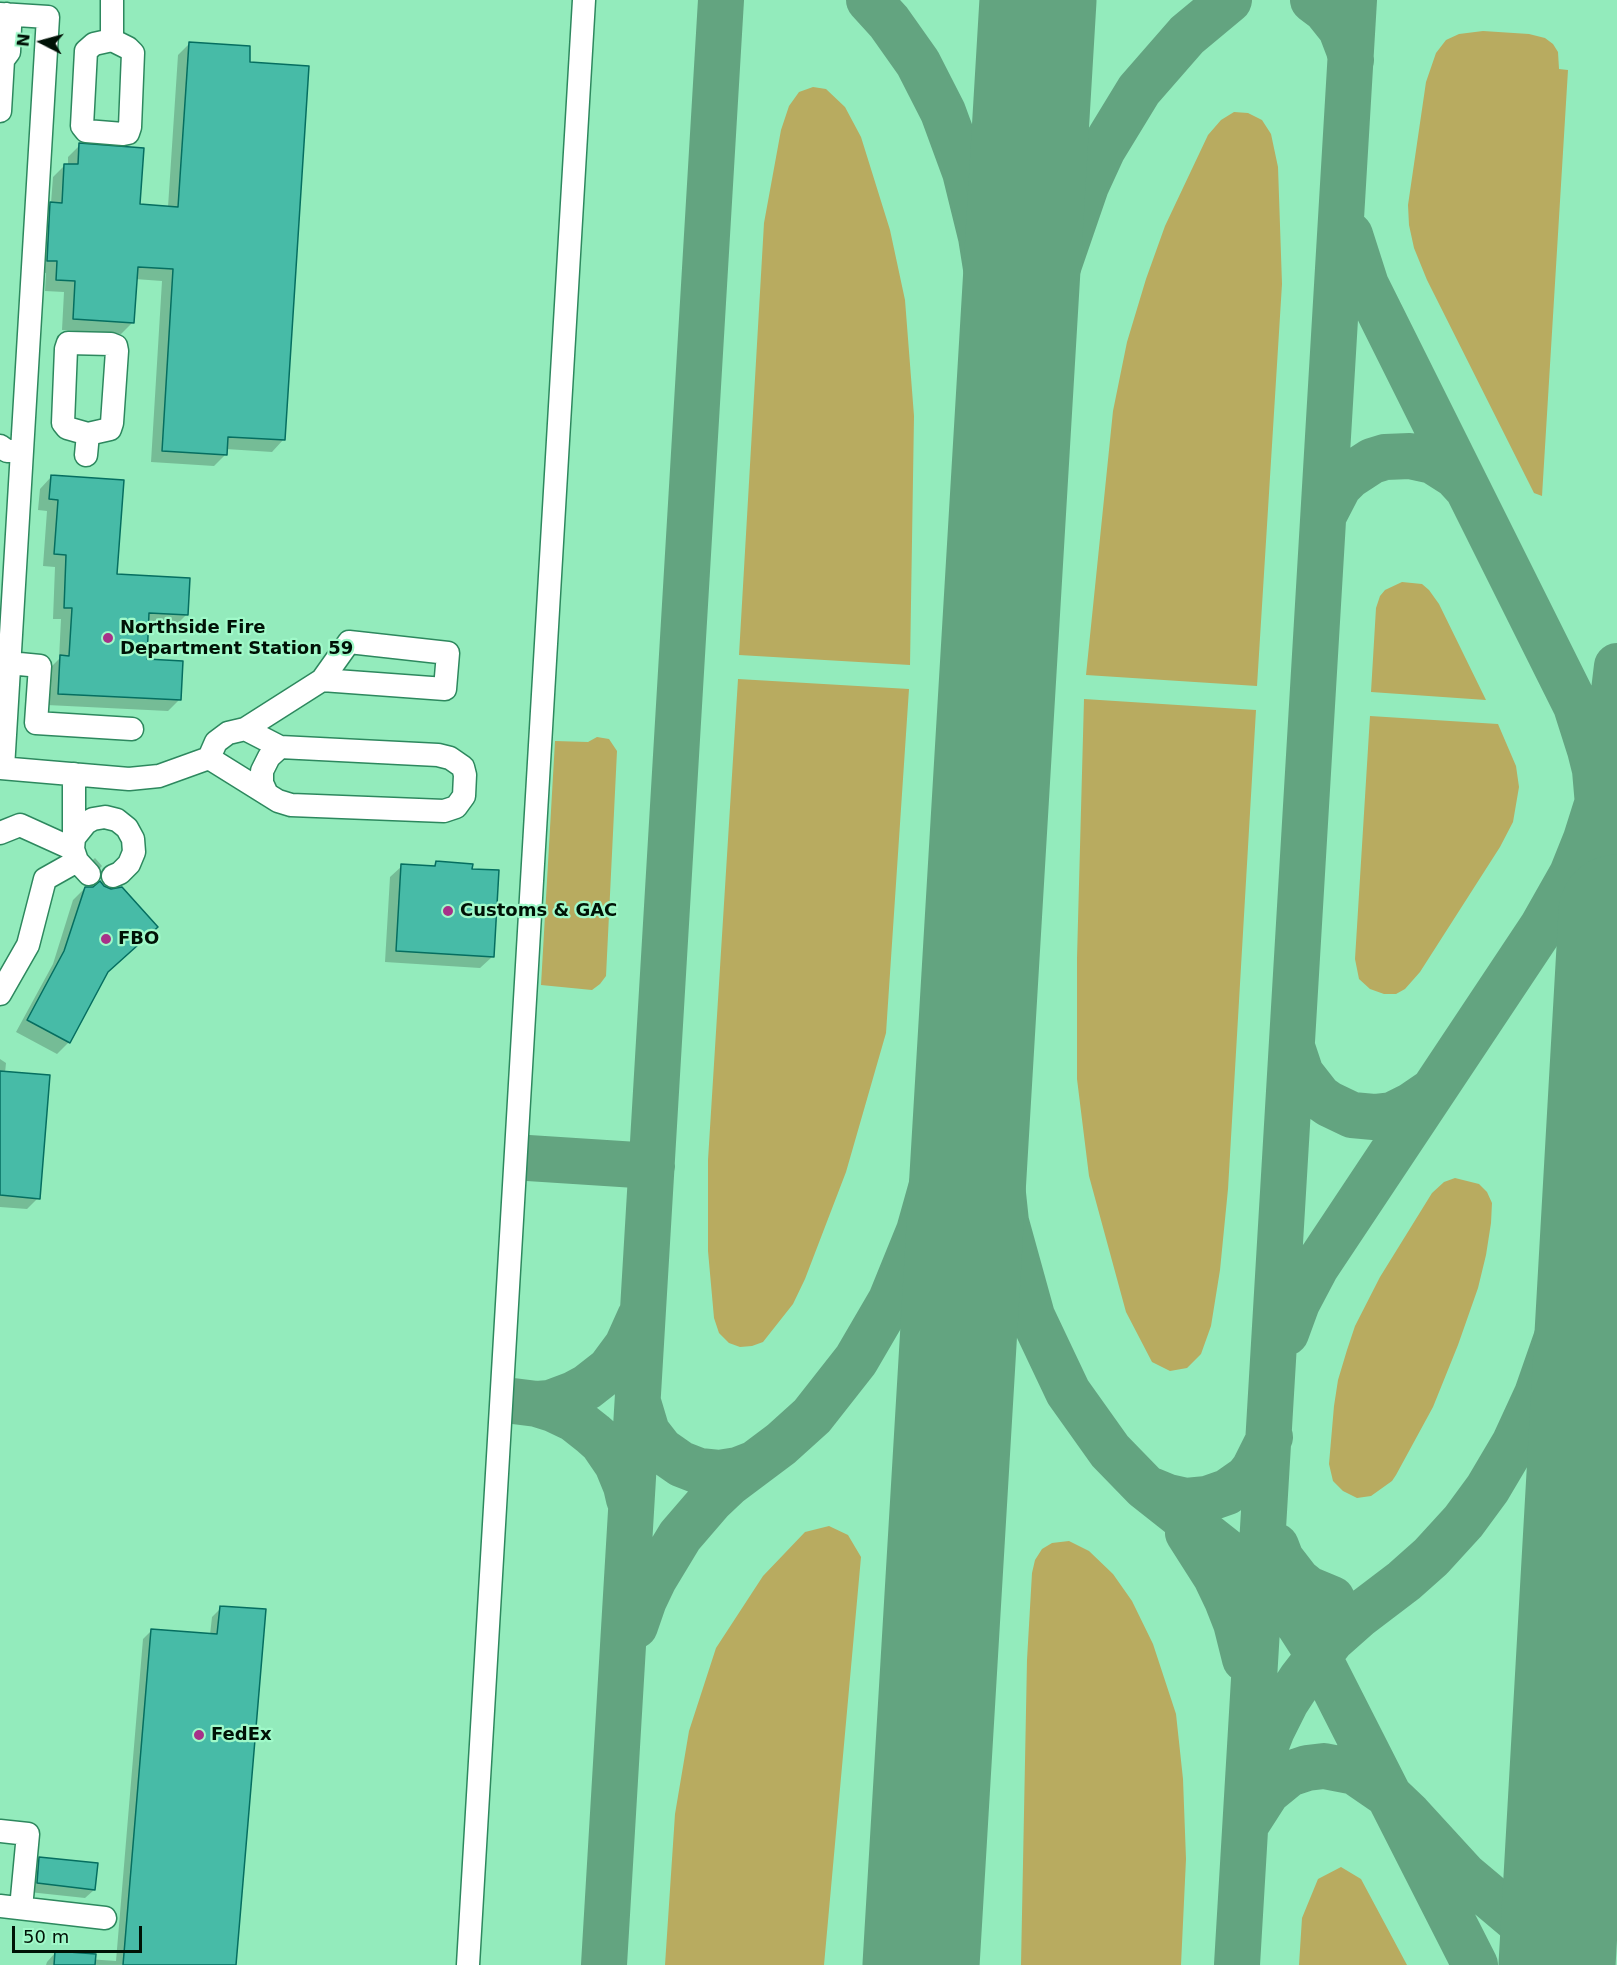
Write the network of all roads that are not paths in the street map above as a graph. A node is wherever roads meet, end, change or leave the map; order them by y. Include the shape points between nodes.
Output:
1 (112, 0) edge
2 (584, 0) edge
3 (3, 19) edge
4 (112, 40) dead end
5 (2, 57) edge
6 (0, 111) edge
7 (7, 451) edge
8 (9, 663) junction
9 (322, 680) junction
10 (132, 729) dead end
11 (245, 729) junction
12 (280, 747) junction
13 (209, 759) junction
14 (1, 768) edge
15 (74, 774) junction
16 (267, 794) junction
17 (0, 833) edge
18 (78, 855) junction
19 (113, 876) dead end
20 (0, 994) edge
21 (0, 1831) edge
22 (10, 1907) edge
23 (105, 1918) dead end
24 (468, 1965) edge

1 - 4 lane
2 - 24 lane
3 - 5 lane via 10,27 10,35 9,52
3 - 7 lane via 48,17
5 - 6 lane
7 - 8 lane
8 - 10 lane via 40,666 36,723
8 - 14 lane
9 - 9 lane via 445,689 448,653 349,642
9 - 11 lane
11 - 12 lane
11 - 13 lane via 228,733 216,742
12 - 16 lane via 262,771
12 - 16 lane via 450,758 463,767 464,796 456,807 444,812 291,805
13 - 15 lane via 159,776
13 - 16 lane
14 - 15 lane
15 - 18 lane
17 - 18 lane via 20,825
18 - 19 lane via 82,826 93,819 117,820 133,839 134,852 129,864
18 - 20 lane via 45,879 28,945
21 - 22 lane via 28,1834
22 - 23 lane

